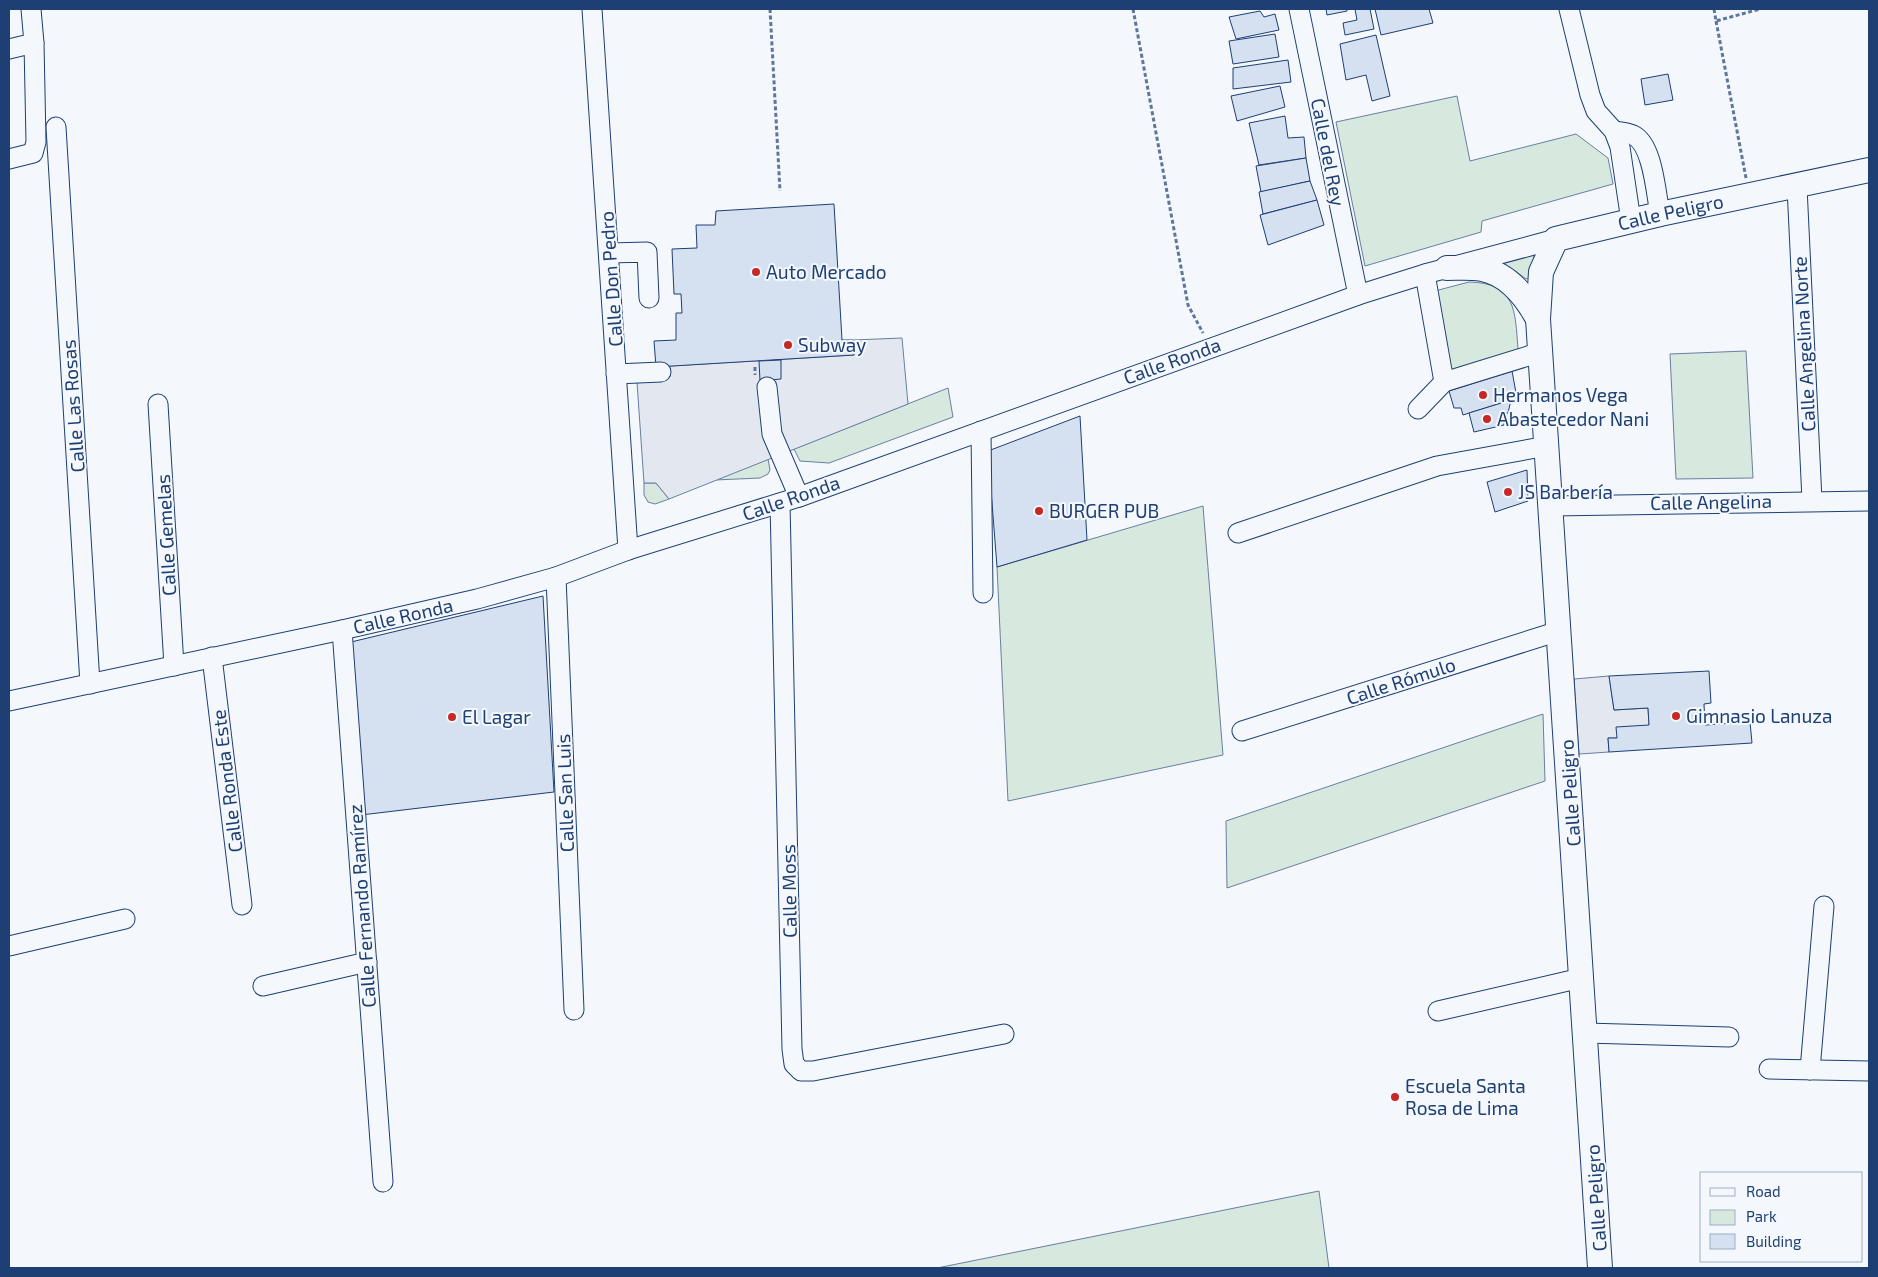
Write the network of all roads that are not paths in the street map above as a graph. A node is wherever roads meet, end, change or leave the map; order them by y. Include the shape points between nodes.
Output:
1 (31, 9) edge
2 (592, 9) edge
3 (1299, 9) edge
4 (1569, 9) edge
5 (34, 43) junction
6 (9, 49) edge
7 (56, 127) dead end
8 (1614, 131) junction
9 (9, 159) edge
10 (1869, 170) edge
11 (1796, 187) junction
12 (1660, 214) junction
13 (1630, 220) junction
14 (1556, 239) junction
15 (610, 253) junction
16 (1447, 268) junction
17 (1425, 274) junction
18 (1358, 295) junction
19 (648, 298) dead end
20 (1538, 319) junction
21 (1541, 352) junction
22 (661, 372) dead end
23 (616, 374) junction
24 (1444, 382) junction
25 (767, 387) dead end
26 (158, 404) dead end
27 (1418, 409) dead end
28 (981, 431) junction
29 (1547, 446) junction
30 (798, 497) junction
31 (1812, 500) junction
32 (1869, 501) edge
33 (780, 503) junction
34 (1552, 506) junction
35 (1238, 533) dead end
36 (628, 550) junction
37 (556, 577) junction
38 (983, 593) dead end
39 (342, 630) junction
40 (1559, 631) junction
41 (212, 657) junction
42 (174, 666) junction
43 (90, 684) junction
44 (9, 701) edge
45 (1242, 732) dead end
46 (242, 905) dead end
47 (1824, 906) dead end
48 (126, 919) dead end
49 (9, 946) edge
50 (367, 962) junction
51 (1581, 978) junction
52 (263, 986) dead end
53 (574, 1010) dead end
54 (1438, 1011) dead end
55 (1585, 1033) junction
56 (1004, 1034) dead end
57 (1729, 1038) dead end
58 (1769, 1069) dead end
59 (1810, 1070) junction
60 (1869, 1071) edge
61 (383, 1182) dead end
62 (1600, 1268) edge

1 - 5 street
2 - 15 street, Calle Don Pedro
3 - 18 street, Calle del Rey
4 - 8 street via 1590,95 1596,111
5 - 6 street
5 - 9 street via 36,142 33,153
7 - 43 street, Calle Las Rosas
8 - 12 street via 1634,135 1646,149
8 - 13 street via 1620,147
10 - 11 main road, Calle Peligro
11 - 12 main road, Calle Peligro
11 - 31 street, Calle Angelina Norte
12 - 13 main road, Calle Peligro
13 - 14 main road, Calle Peligro
14 - 16 street, Calle Ronda
14 - 20 main road, Calle Peligro via 1541,272
15 - 19 street via 647,252
15 - 23 street, Calle Don Pedro
16 - 17 street, Calle Ronda
16 - 20 main road, Calle Peligro via 1482,269 1510,282 1525,297
17 - 18 street, Calle Ronda
17 - 24 street
18 - 28 street, Calle Ronda
20 - 21 main road, Calle Peligro
21 - 24 street
21 - 29 main road, Calle Peligro
22 - 23 street
23 - 36 street, Calle Don Pedro
24 - 27 street
25 - 30 street via 772,434
26 - 42 street, Calle Gemelas
28 - 30 street, Calle Ronda
28 - 38 street
29 - 34 main road, Calle Peligro
29 - 35 street via 1437,466
30 - 33 street, Calle Ronda
31 - 32 street, Calle Angelina
31 - 34 street, Calle Angelina
33 - 36 street, Calle Ronda
33 - 56 street, Calle Moss via 794,1064 801,1071 812,1071
34 - 40 main road, Calle Peligro
36 - 37 street, Calle Ronda
37 - 39 street, Calle Ronda via 478,599
37 - 53 street, Calle San Luis
39 - 41 street, Calle Ronda
39 - 50 street, Calle Fernando Ramírez
40 - 45 street, Calle Rómulo
40 - 51 main road, Calle Peligro
41 - 42 street, Calle Ronda
41 - 46 street, Calle Ronda Este
42 - 43 street, Calle Ronda
43 - 44 street, Calle Ronda
47 - 59 street
48 - 49 street
50 - 52 street
50 - 61 street, Calle Fernando Ramírez
51 - 54 street
51 - 55 main road, Calle Peligro
55 - 57 street
55 - 62 main road, Calle Peligro
58 - 59 street
59 - 60 street

